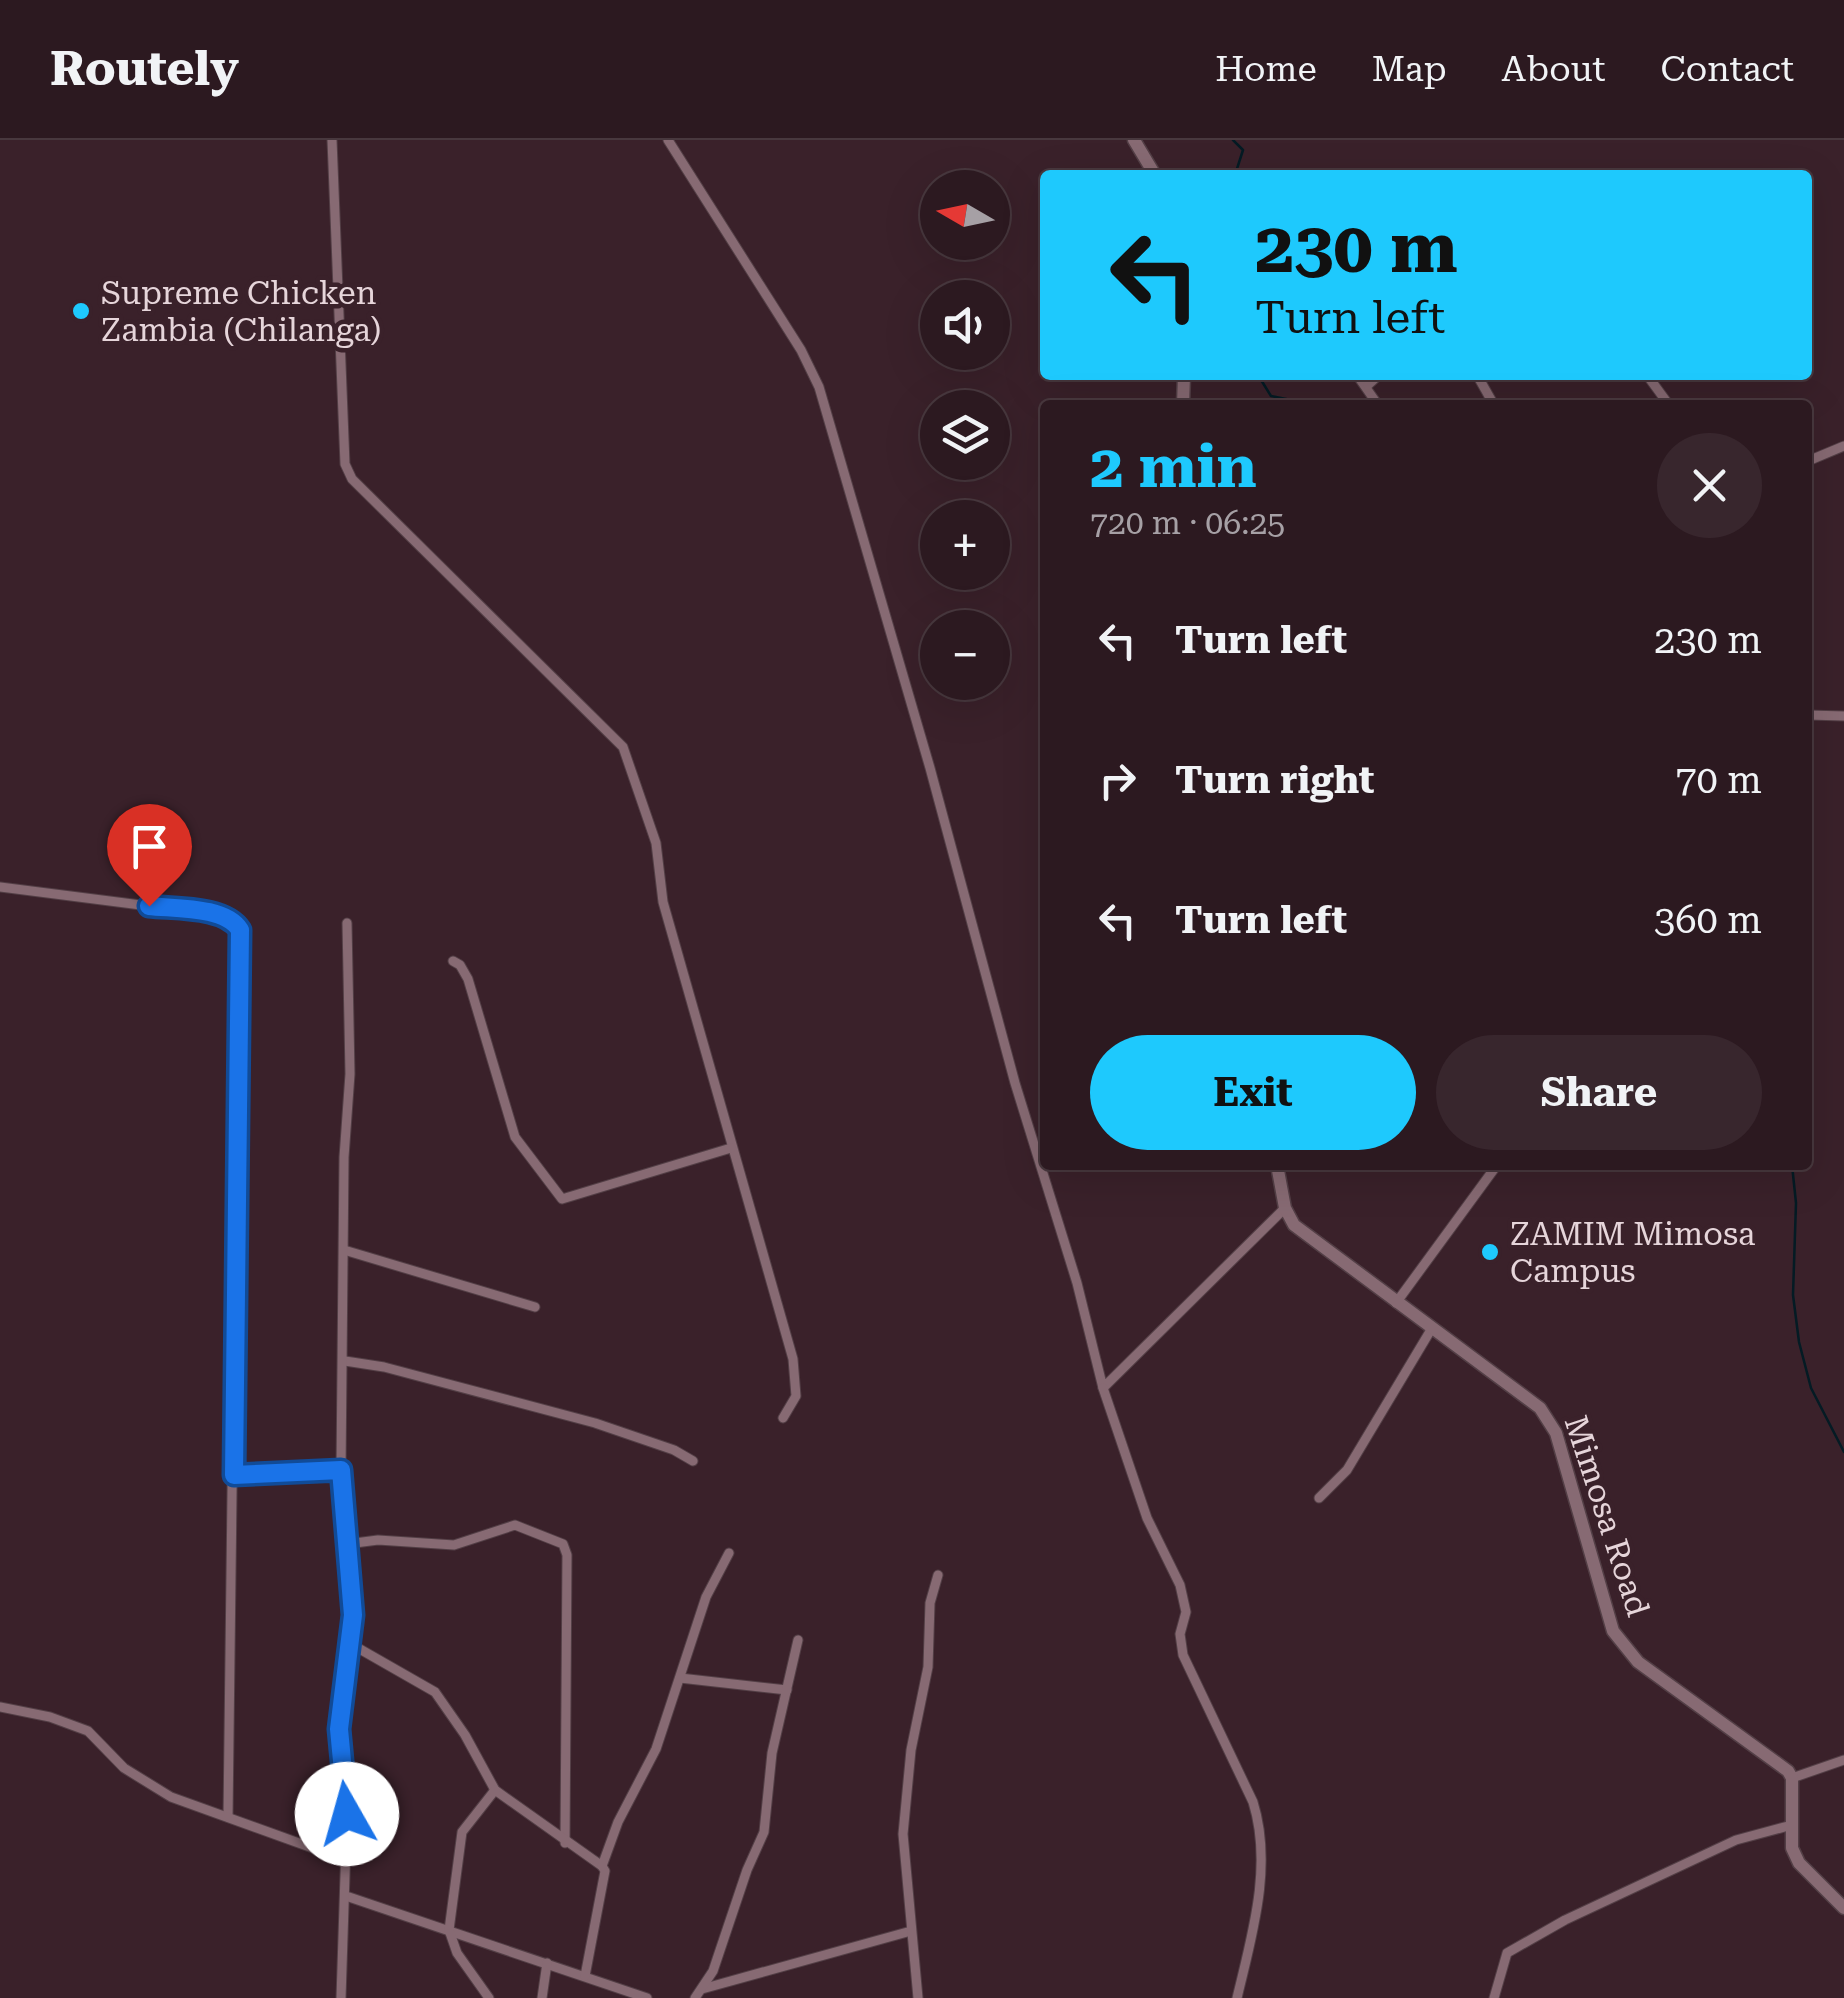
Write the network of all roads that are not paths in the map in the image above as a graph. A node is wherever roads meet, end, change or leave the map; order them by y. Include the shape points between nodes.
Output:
1 (332, 140) edge
2 (668, 140) edge
3 (1134, 140) edge
4 (1152, 170) edge
5 (1362, 380) edge
6 (1374, 380) edge
7 (1368, 385) junction
8 (1376, 400) edge
9 (1844, 446) edge
10 (1812, 460) edge
11 (1812, 715) edge
12 (1844, 716) edge
13 (0, 887) edge
14 (347, 923) dead end
15 (453, 961) dead end
16 (731, 1148) junction
17 (1040, 1163) edge
18 (1042, 1170) edge
19 (1278, 1170) edge
20 (1493, 1170) edge
21 (1285, 1208) junction
22 (344, 1250) junction
23 (1396, 1303) junction
24 (535, 1306) dead end
25 (1432, 1328) junction
26 (344, 1361) junction
27 (1103, 1388) junction
28 (784, 1418) dead end
29 (693, 1461) dead end
30 (341, 1470) junction
31 (234, 1475) junction
32 (1319, 1498) dead end
33 (347, 1544) junction
34 (729, 1553) dead end
35 (938, 1575) dead end
36 (798, 1640) dead end
37 (351, 1644) junction
38 (680, 1678) junction
39 (786, 1690) junction
40 (0, 1706) edge
41 (1844, 1760) edge
42 (1792, 1778) junction
43 (494, 1790) junction
44 (228, 1817) junction
45 (1792, 1825) junction
46 (565, 1843) junction
47 (346, 1860) junction
48 (602, 1866) junction
49 (346, 1896) junction
50 (1844, 1908) edge
51 (449, 1930) junction
52 (912, 1930) junction
53 (547, 1963) junction
54 (585, 1976) junction
55 (699, 1994) edge
56 (340, 1998) edge
57 (489, 1998) edge
58 (542, 1998) edge
59 (647, 1998) edge
60 (918, 1998) edge
61 (1237, 1998) edge
62 (1494, 1998) edge

1 - 16 street via 344,464 626,752 656,844 663,902
2 - 17 street via 819,388
3 - 4 street
5 - 7 street
6 - 7 street
7 - 8 street
9 - 10 street
11 - 12 street
13 - 31 street via 219,915 240,930
14 - 22 street
15 - 16 street via 468,979 514,1136 562,1198
16 - 28 street via 793,1359 796,1396
18 - 27 street
19 - 21 street
20 - 23 street
21 - 23 street, Mimosa Road via 1294,1226
21 - 27 street
22 - 24 street
22 - 26 street
23 - 25 street, Mimosa Road
25 - 32 street via 1347,1470
25 - 42 street, Mimosa Road via 1540,1408 1556,1433 1606,1614 1624,1646
26 - 29 street via 595,1423
26 - 30 street
27 - 61 street via 1147,1518 1180,1585 1183,1655 1260,1826 1259,1904
30 - 31 street
30 - 33 street
31 - 44 street
33 - 37 street
33 - 46 street via 454,1545 515,1525 563,1544
34 - 38 street via 706,1597
35 - 52 street via 904,1808
36 - 39 street
37 - 43 street via 436,1692
37 - 47 street via 339,1729
38 - 39 street
38 - 48 street via 656,1749
39 - 55 street via 764,1832
40 - 44 street via 88,1731 124,1768 171,1797
41 - 42 street
42 - 45 street
43 - 46 street
43 - 51 street via 462,1832
44 - 47 street
45 - 50 street via 1799,1863
45 - 62 street via 1736,1840 1507,1953
46 - 48 street
47 - 49 street
48 - 54 street
49 - 51 street
49 - 56 street
51 - 53 street
51 - 57 street
52 - 55 street
52 - 60 street
53 - 54 street
53 - 58 street
54 - 59 street

